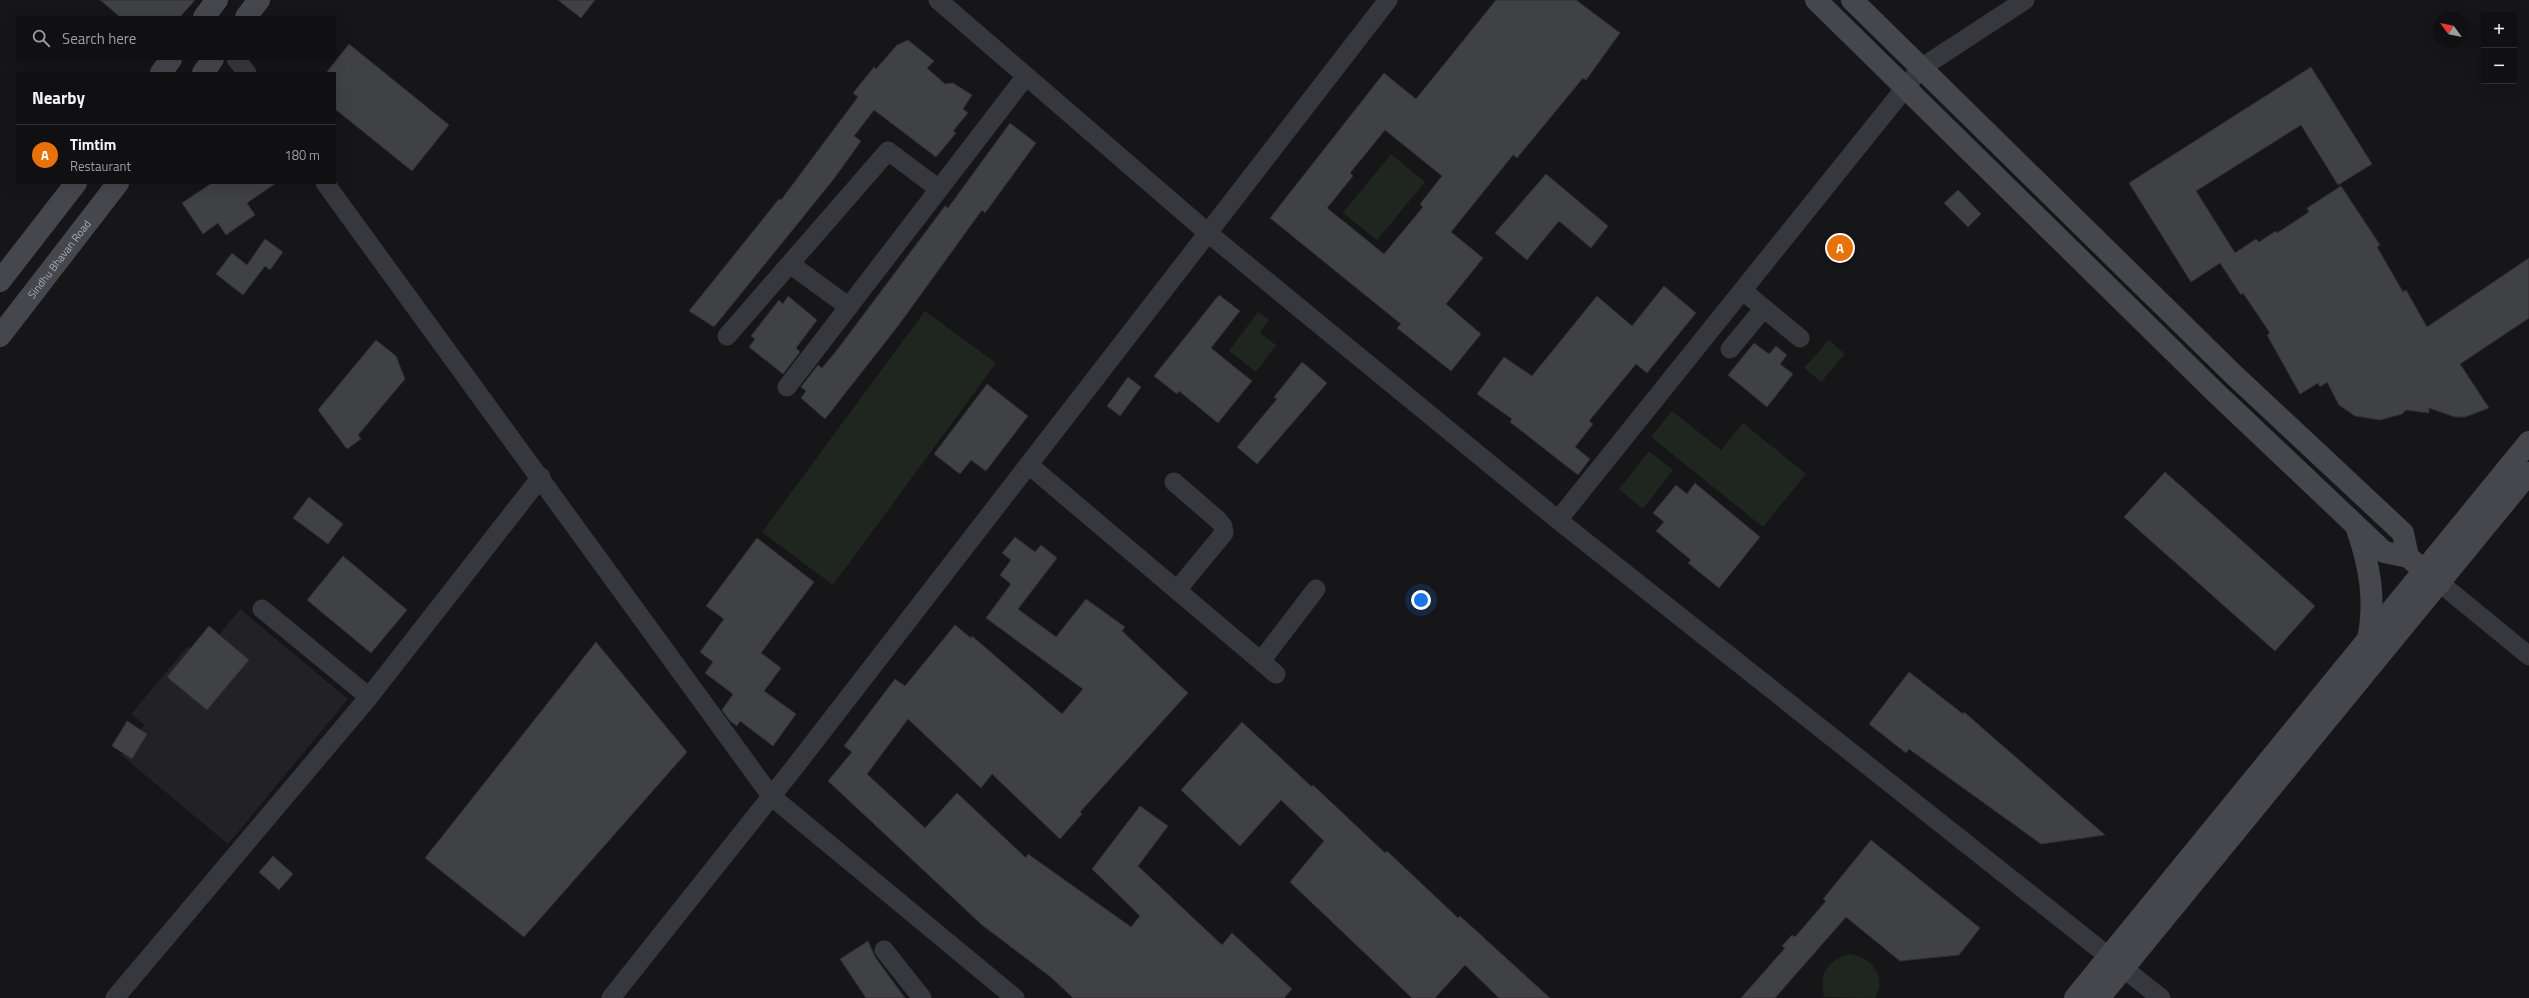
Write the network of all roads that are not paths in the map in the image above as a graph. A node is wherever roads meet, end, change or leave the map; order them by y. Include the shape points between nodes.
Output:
1 (217, 0) edge
2 (259, 0) edge
3 (938, 0) edge
4 (1388, 0) edge
5 (1816, 0) edge
6 (1852, 0) edge
7 (2025, 0) edge
8 (205, 16) edge
9 (247, 16) edge
10 (170, 60) edge
11 (212, 60) edge
12 (237, 60) edge
13 (1921, 68) junction
14 (162, 72) edge
15 (204, 72) edge
16 (246, 72) edge
17 (1026, 76) junction
18 (1906, 87) junction
19 (75, 184) edge
20 (117, 184) edge
21 (326, 184) edge
22 (939, 189) junction
23 (1208, 233) junction
24 (790, 264) junction
25 (0, 282) edge
26 (1743, 291) junction
27 (849, 307) junction
28 (1764, 308) junction
29 (0, 336) edge
30 (727, 336) dead end
31 (1800, 338) dead end
32 (1730, 348) dead end
33 (787, 387) dead end
34 (2529, 442) edge
35 (1029, 465) junction
36 (2529, 473) edge
37 (541, 477) junction
38 (1174, 482) dead end
39 (1558, 520) junction
40 (2356, 526) junction
41 (2408, 557) junction
42 (2433, 577) junction
43 (1316, 589) dead end
44 (1176, 590) junction
45 (262, 609) dead end
46 (2368, 640) junction
47 (2529, 656) edge
48 (1261, 661) junction
49 (1276, 674) dead end
50 (369, 697) junction
51 (771, 796) junction
52 (884, 950) dead end
53 (2117, 962) junction
54 (115, 998) edge
55 (611, 998) edge
56 (922, 998) edge
57 (1015, 998) edge
58 (2075, 998) edge
59 (2099, 998) edge
60 (2162, 998) edge

1 - 8 main road
2 - 9 main road
3 - 17 street
4 - 23 street
5 - 18 main road
6 - 13 main road
7 - 13 street
10 - 14 main road
11 - 15 main road
12 - 16 street
13 - 18 street
13 - 41 main road via 2233,374 2403,533
17 - 22 street
17 - 23 street
18 - 26 street
18 - 40 main road via 2215,392
19 - 25 main road
20 - 29 main road, Sindhu Bhavan Road
21 - 37 street
22 - 24 street via 888,150
22 - 27 street
23 - 35 street
23 - 39 street
24 - 27 street
24 - 30 street
26 - 28 street
26 - 39 street
27 - 33 street
28 - 31 street
28 - 32 street
34 - 42 main road
35 - 44 street
35 - 51 street
36 - 42 main road
37 - 50 street
37 - 51 street
38 - 44 street via 1218,520 1223,526 1224,533
39 - 53 street
40 - 41 main road via 2384,552
40 - 46 main road via 2372,586
41 - 42 main road
42 - 46 main road
42 - 47 street
42 - 53 main road
43 - 48 street
44 - 48 street
45 - 50 street
46 - 53 main road
48 - 49 street
50 - 54 street
51 - 55 street
51 - 57 street
52 - 56 street
53 - 58 main road
53 - 59 main road
53 - 60 street

